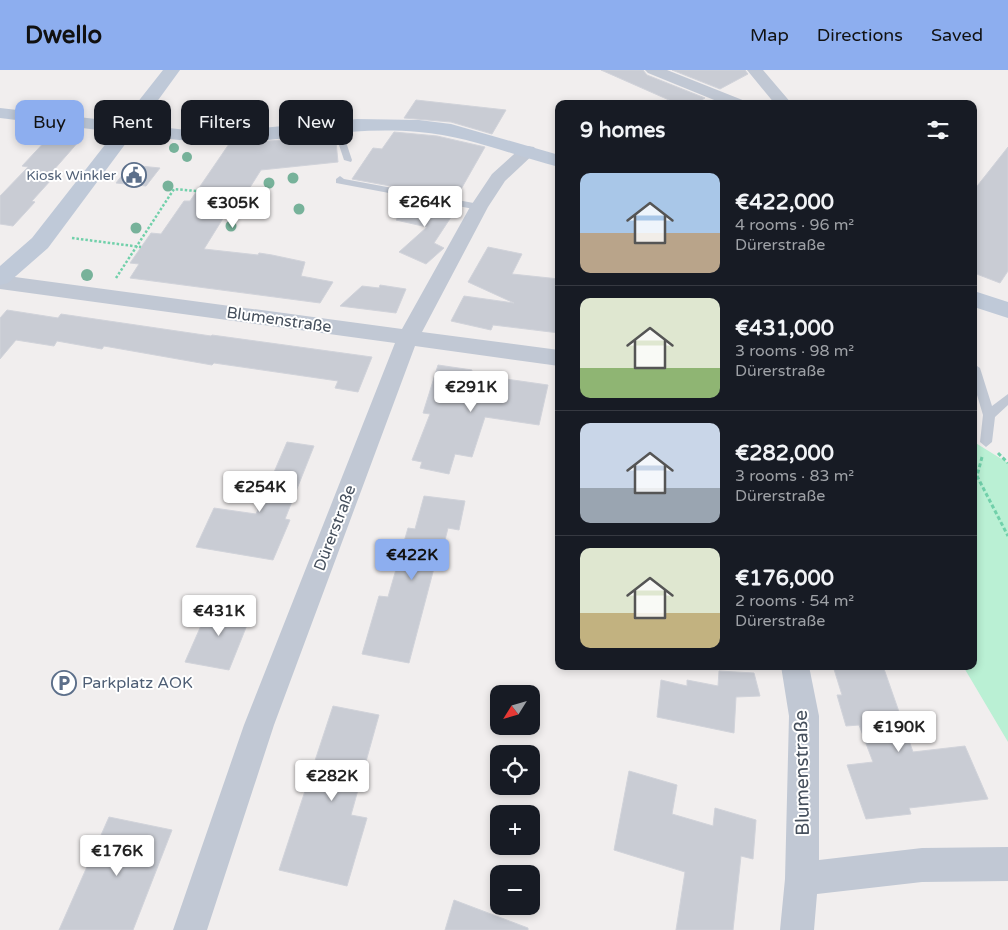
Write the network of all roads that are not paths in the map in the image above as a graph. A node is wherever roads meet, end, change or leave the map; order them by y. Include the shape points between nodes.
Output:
1 (172, 70) edge
2 (653, 70) edge
3 (755, 70) edge
4 (148, 100) edge
5 (729, 100) edge
6 (781, 100) edge
7 (0, 113) edge
8 (94, 124) edge
9 (353, 126) edge
10 (279, 132) edge
11 (171, 133) edge
12 (115, 145) edge
13 (343, 145) edge
14 (528, 151) junction
15 (348, 160) dead end
16 (555, 161) edge
17 (340, 179) dead end
18 (479, 207) junction
19 (0, 278) edge
20 (0, 282) edge
21 (977, 300) edge
22 (1008, 310) edge
23 (408, 337) junction
24 (555, 357) edge
25 (977, 377) edge
26 (1008, 398) edge
27 (989, 415) junction
28 (986, 442) road end
29 (796, 670) edge
30 (1008, 864) edge
31 (802, 880) junction
32 (190, 930) edge
33 (797, 930) edge

1 - 4 street
2 - 5 street
3 - 6 street
7 - 8 street
9 - 14 street via 388,123 427,127
10 - 11 street via 218,138
12 - 19 street via 40,243
13 - 15 lane
14 - 16 street
14 - 18 street, Dürerstraße via 498,178
17 - 18 lane
18 - 23 street, Dürerstraße
20 - 23 street, Blumenstraße
21 - 22 street
23 - 24 street, Blumenstraße
23 - 32 street, Dürerstraße via 259,725
25 - 27 lane
26 - 27 lane
27 - 28 lane
29 - 31 street, Blumenstraße via 804,716
30 - 31 street via 922,865
31 - 33 street, Blumenstraße

